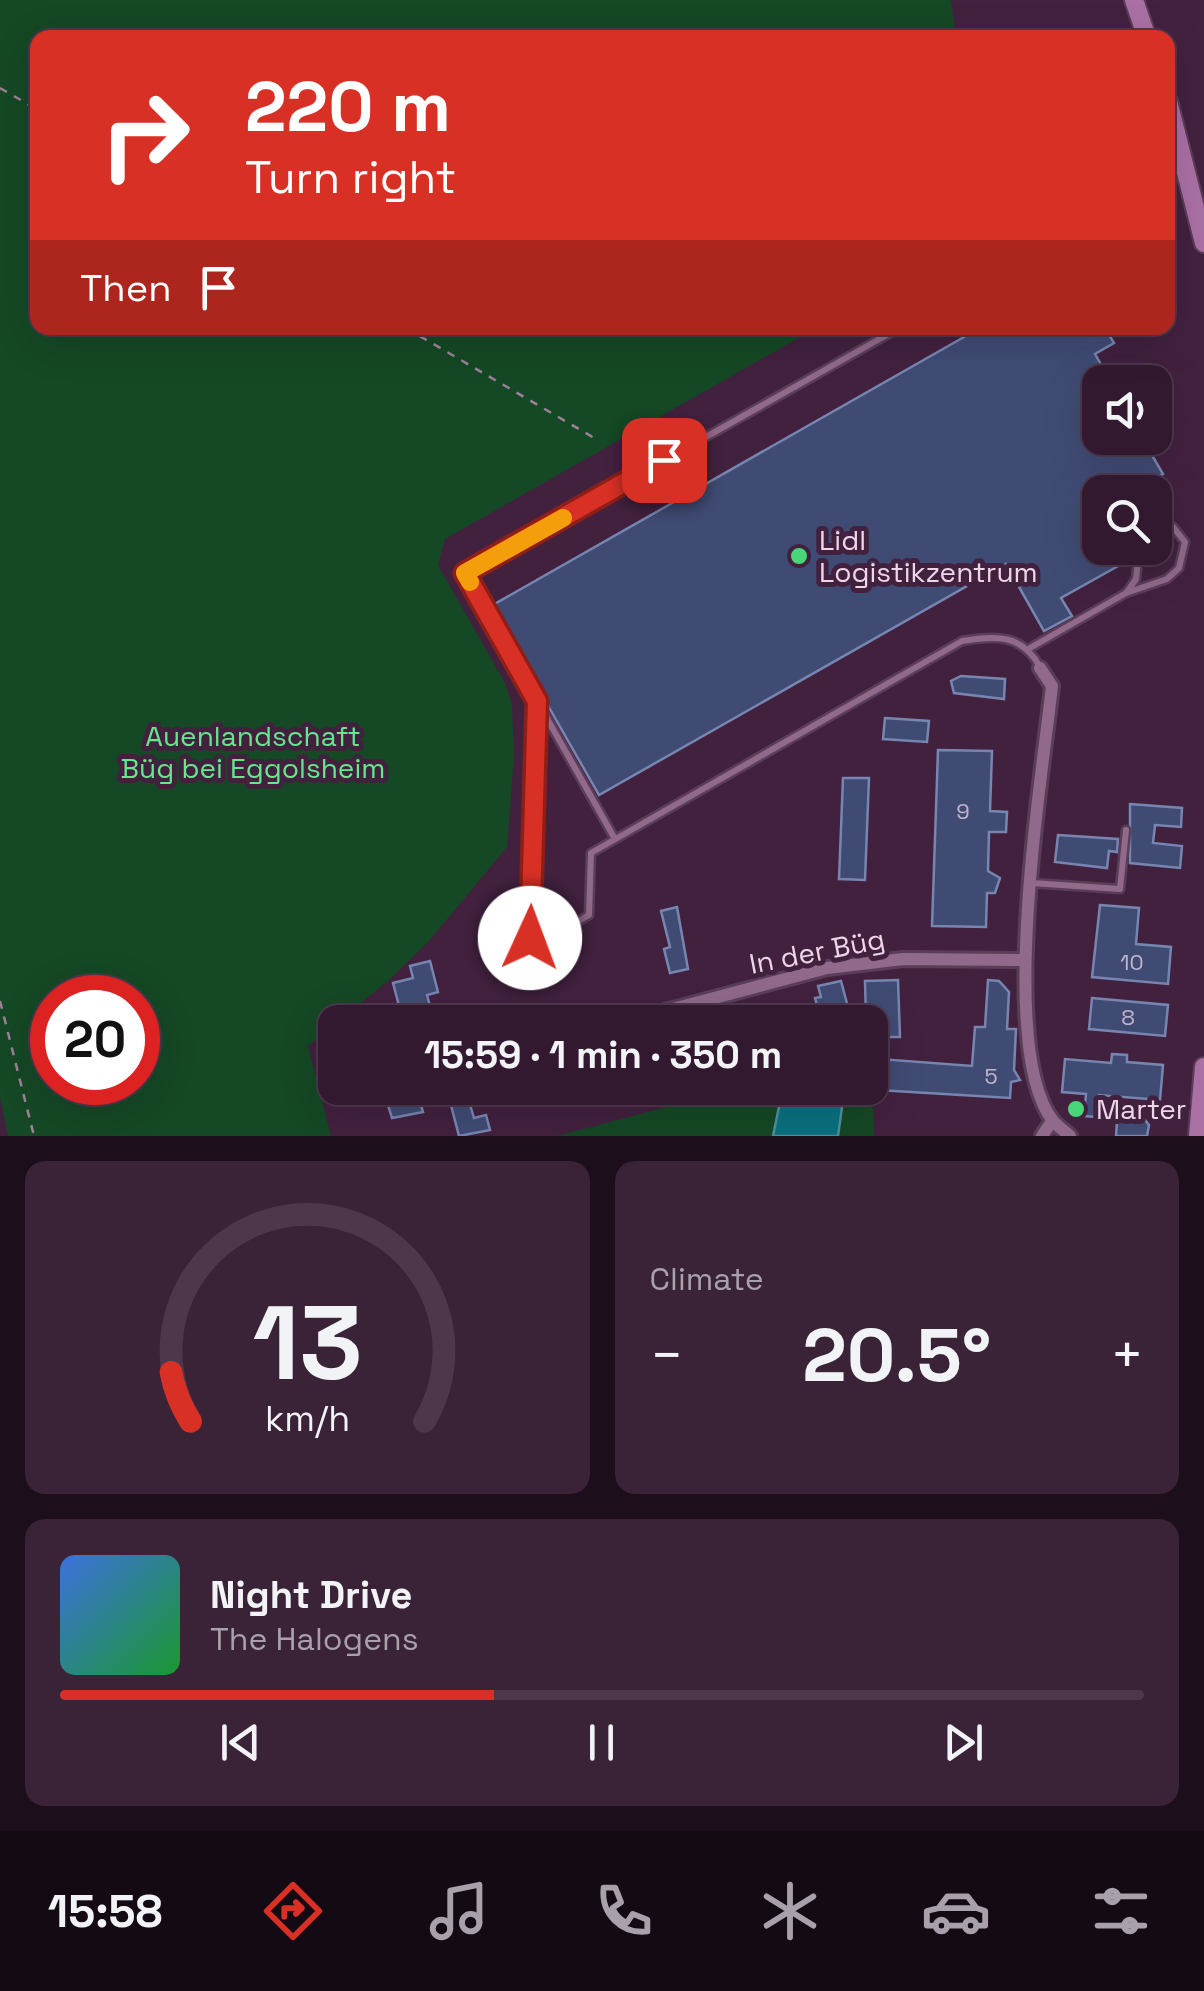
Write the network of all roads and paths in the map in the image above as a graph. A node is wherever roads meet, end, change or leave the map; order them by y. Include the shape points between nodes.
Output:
1 (1134, 0) edge
2 (1144, 30) edge
3 (0, 88) edge
4 (30, 105) edge
5 (1175, 129) edge
6 (1204, 243) edge
7 (418, 335) edge
8 (886, 335) edge
9 (596, 440) dead end
10 (1172, 527) edge
11 (1137, 565) edge
12 (1126, 593) junction
13 (1030, 648) junction
14 (1040, 668) joint
15 (537, 701) junction
16 (1126, 830) dead end
17 (615, 839) junction
18 (1030, 883) junction
19 (1024, 960) junction
20 (0, 1001) edge
21 (688, 1005) edge
22 (1204, 1067) edge
23 (1052, 1121) junction
24 (34, 1136) edge
25 (1042, 1136) edge
26 (1070, 1136) edge
27 (1198, 1136) edge

1 - 2 main road
3 - 4 path
5 - 6 main road
7 - 9 path
8 - 15 lane via 465,573
10 - 12 lane via 1185,551 1179,568 1156,585
11 - 12 lane
12 - 13 lane
13 - 14 lane
13 - 17 lane via 994,638 962,640
14 - 18 street via 1052,686
15 - 17 lane
15 - 17 lane via 530,938 542,942 589,916 592,853
16 - 18 lane via 1120,889
18 - 19 street
19 - 21 street, In der Büg via 828,968
19 - 23 street via 1036,1080
20 - 24 path
22 - 27 main road
23 - 25 street
23 - 26 street

